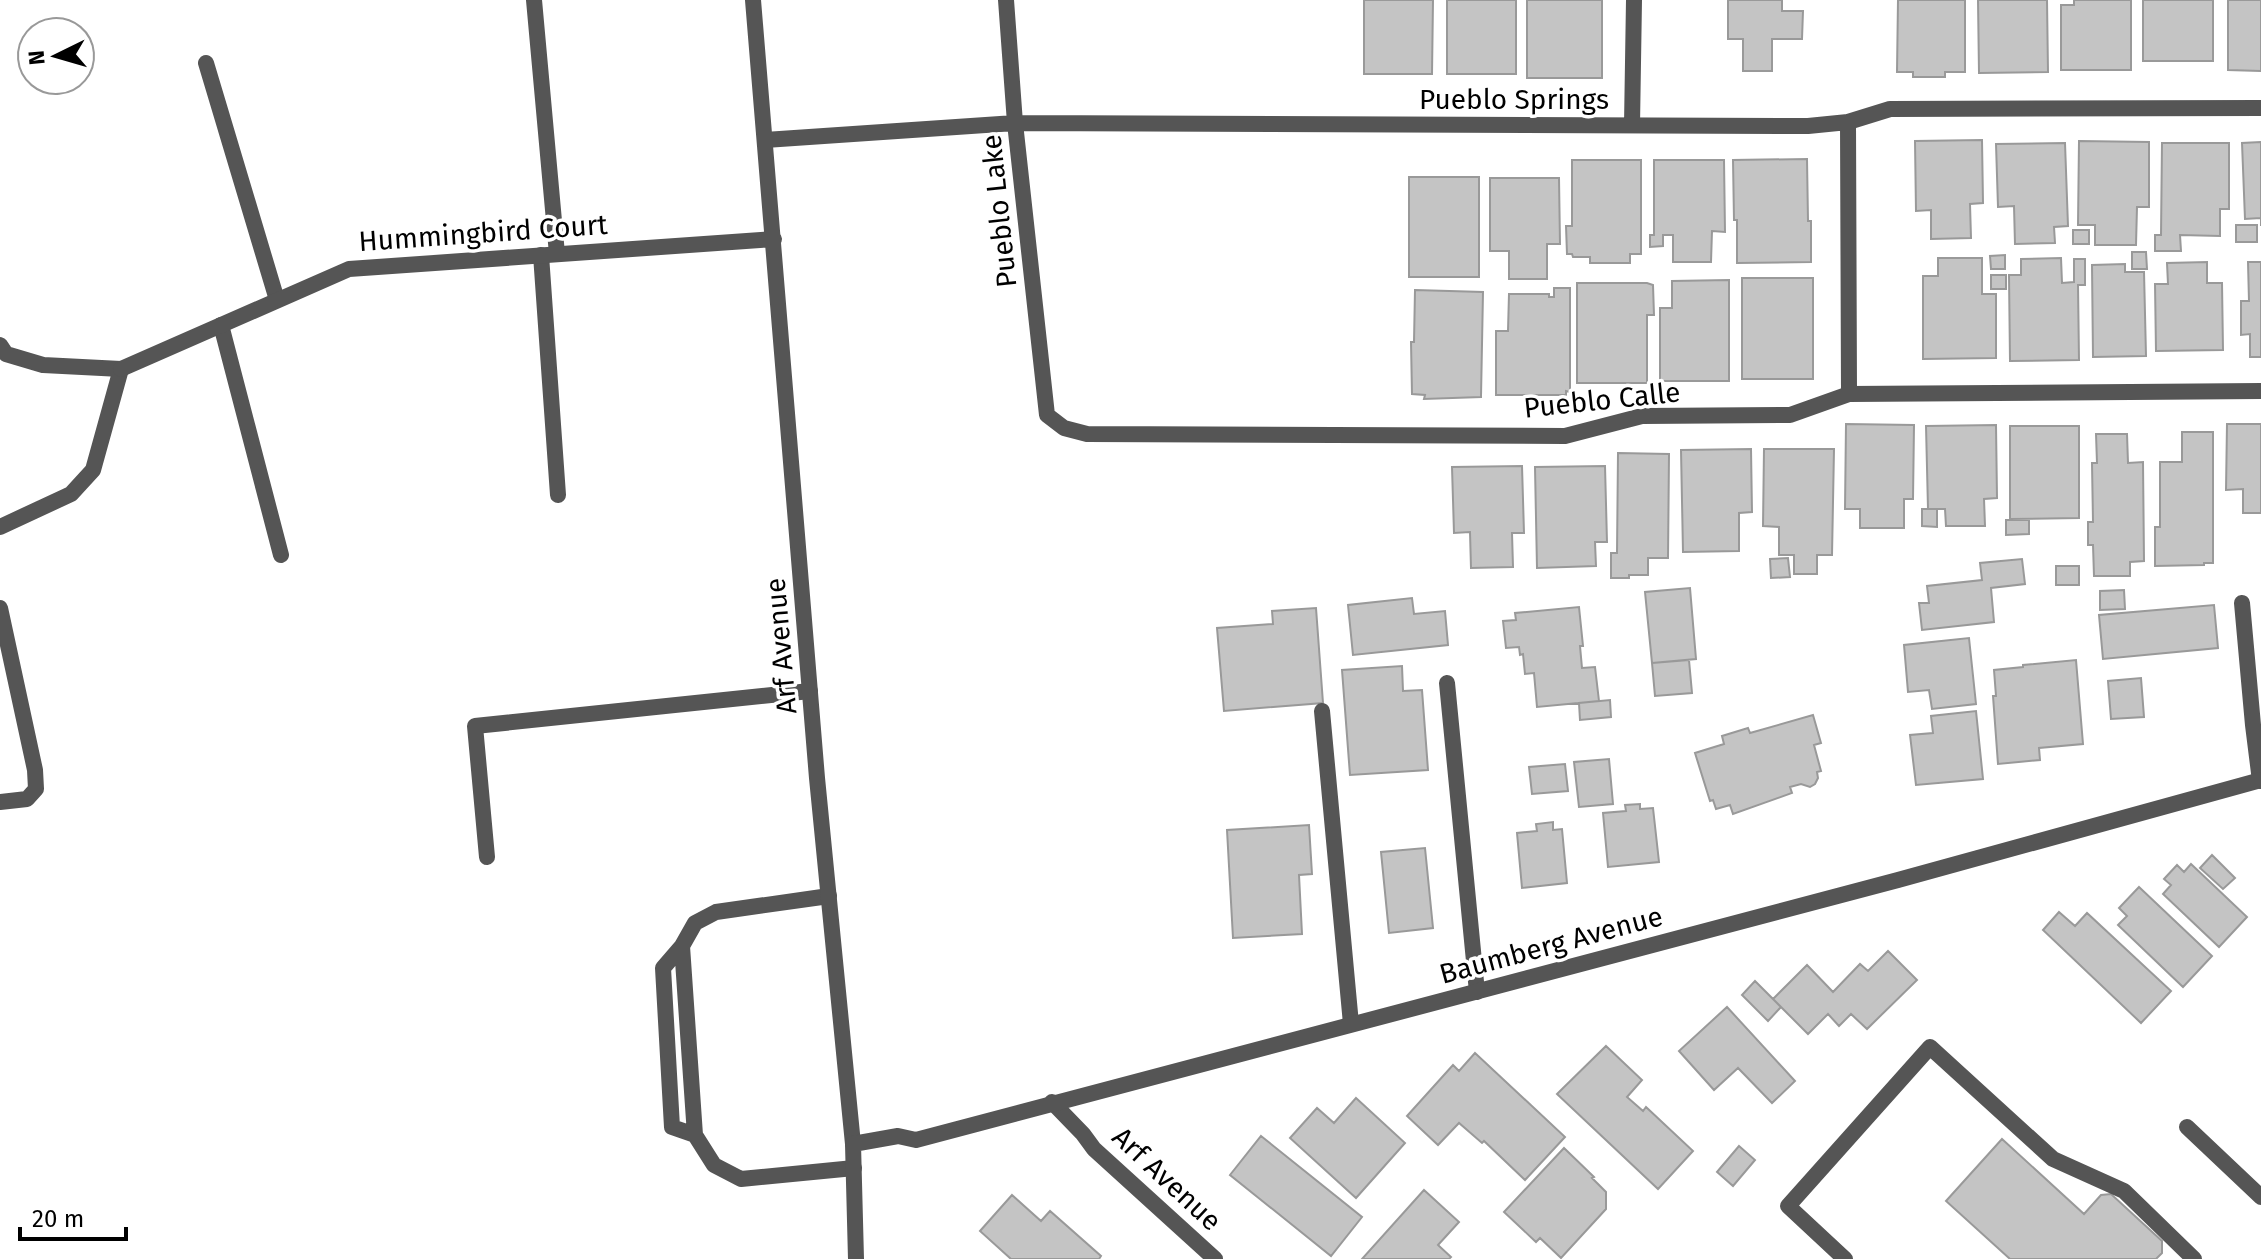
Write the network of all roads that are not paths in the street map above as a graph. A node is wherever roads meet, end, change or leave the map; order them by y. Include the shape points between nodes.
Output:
1 (534, 0) edge
2 (753, 0) edge
3 (1006, 0) edge
4 (1634, 0) edge
5 (206, 63) dead end
6 (2261, 108) edge
7 (1848, 122) junction
8 (1015, 123) junction
9 (1632, 125) junction
10 (765, 140) junction
11 (774, 239) junction
12 (549, 254) junction
13 (277, 300) junction
14 (221, 325) junction
15 (0, 345) edge
16 (121, 369) junction
17 (2261, 391) edge
18 (1849, 394) junction
19 (1047, 415) joint
20 (558, 495) dead end
21 (0, 527) edge
22 (281, 555) dead end
23 (2242, 603) dead end
24 (0, 608) edge
25 (1447, 683) dead end
26 (810, 691) junction
27 (1322, 711) dead end
28 (2260, 780) edge
29 (0, 802) edge
30 (487, 857) dead end
31 (829, 896) junction
32 (1477, 992) junction
33 (1351, 1024) junction
34 (1052, 1102) junction
35 (2187, 1127) dead end
36 (853, 1144) junction
37 (854, 1168) junction
38 (2261, 1197) edge
39 (856, 1259) edge
40 (1215, 1259) edge
41 (1845, 1259) edge
42 (2194, 1259) edge

1 - 12 street
2 - 10 street, Arf Avenue
3 - 8 street, Pueblo Lake
4 - 9 street
5 - 13 street
6 - 7 street, Pueblo Springs via 1890,109
7 - 9 street, Pueblo Springs
7 - 18 street
8 - 9 street, Pueblo Springs
8 - 10 street, Pueblo Springs
8 - 19 street, Pueblo Lake
10 - 11 street, Arf Avenue
11 - 12 street, Hummingbird Court
11 - 26 street, Arf Avenue
12 - 13 street, Hummingbird Court via 349,269
12 - 20 street
13 - 14 street, Hummingbird Court
14 - 16 street, Hummingbird Court
14 - 22 street
15 - 16 street via 6,354 43,365
16 - 21 street via 93,470 71,494
17 - 18 street, Pueblo Calle
18 - 19 street, Pueblo Calle via 1790,415 1642,416 1565,436 1087,434 1064,428
23 - 28 street
24 - 29 street via 36,789 27,799
25 - 32 street
26 - 30 street via 475,726
26 - 31 street, Arf Avenue
27 - 33 street
28 - 32 street, Baumberg Avenue
31 - 36 street, Arf Avenue
31 - 37 street via 716,912 695,923 682,946 695,1135 714,1165 741,1179
32 - 33 street, Baumberg Avenue
33 - 34 street, Baumberg Avenue
34 - 36 street, Baumberg Avenue via 916,1140 898,1136
34 - 40 street, Arf Avenue via 1094,1149
35 - 38 street
36 - 37 street, Arf Avenue
37 - 39 street, Arf Avenue
41 - 42 street via 1788,1206 1930,1047 2053,1159 2124,1191

